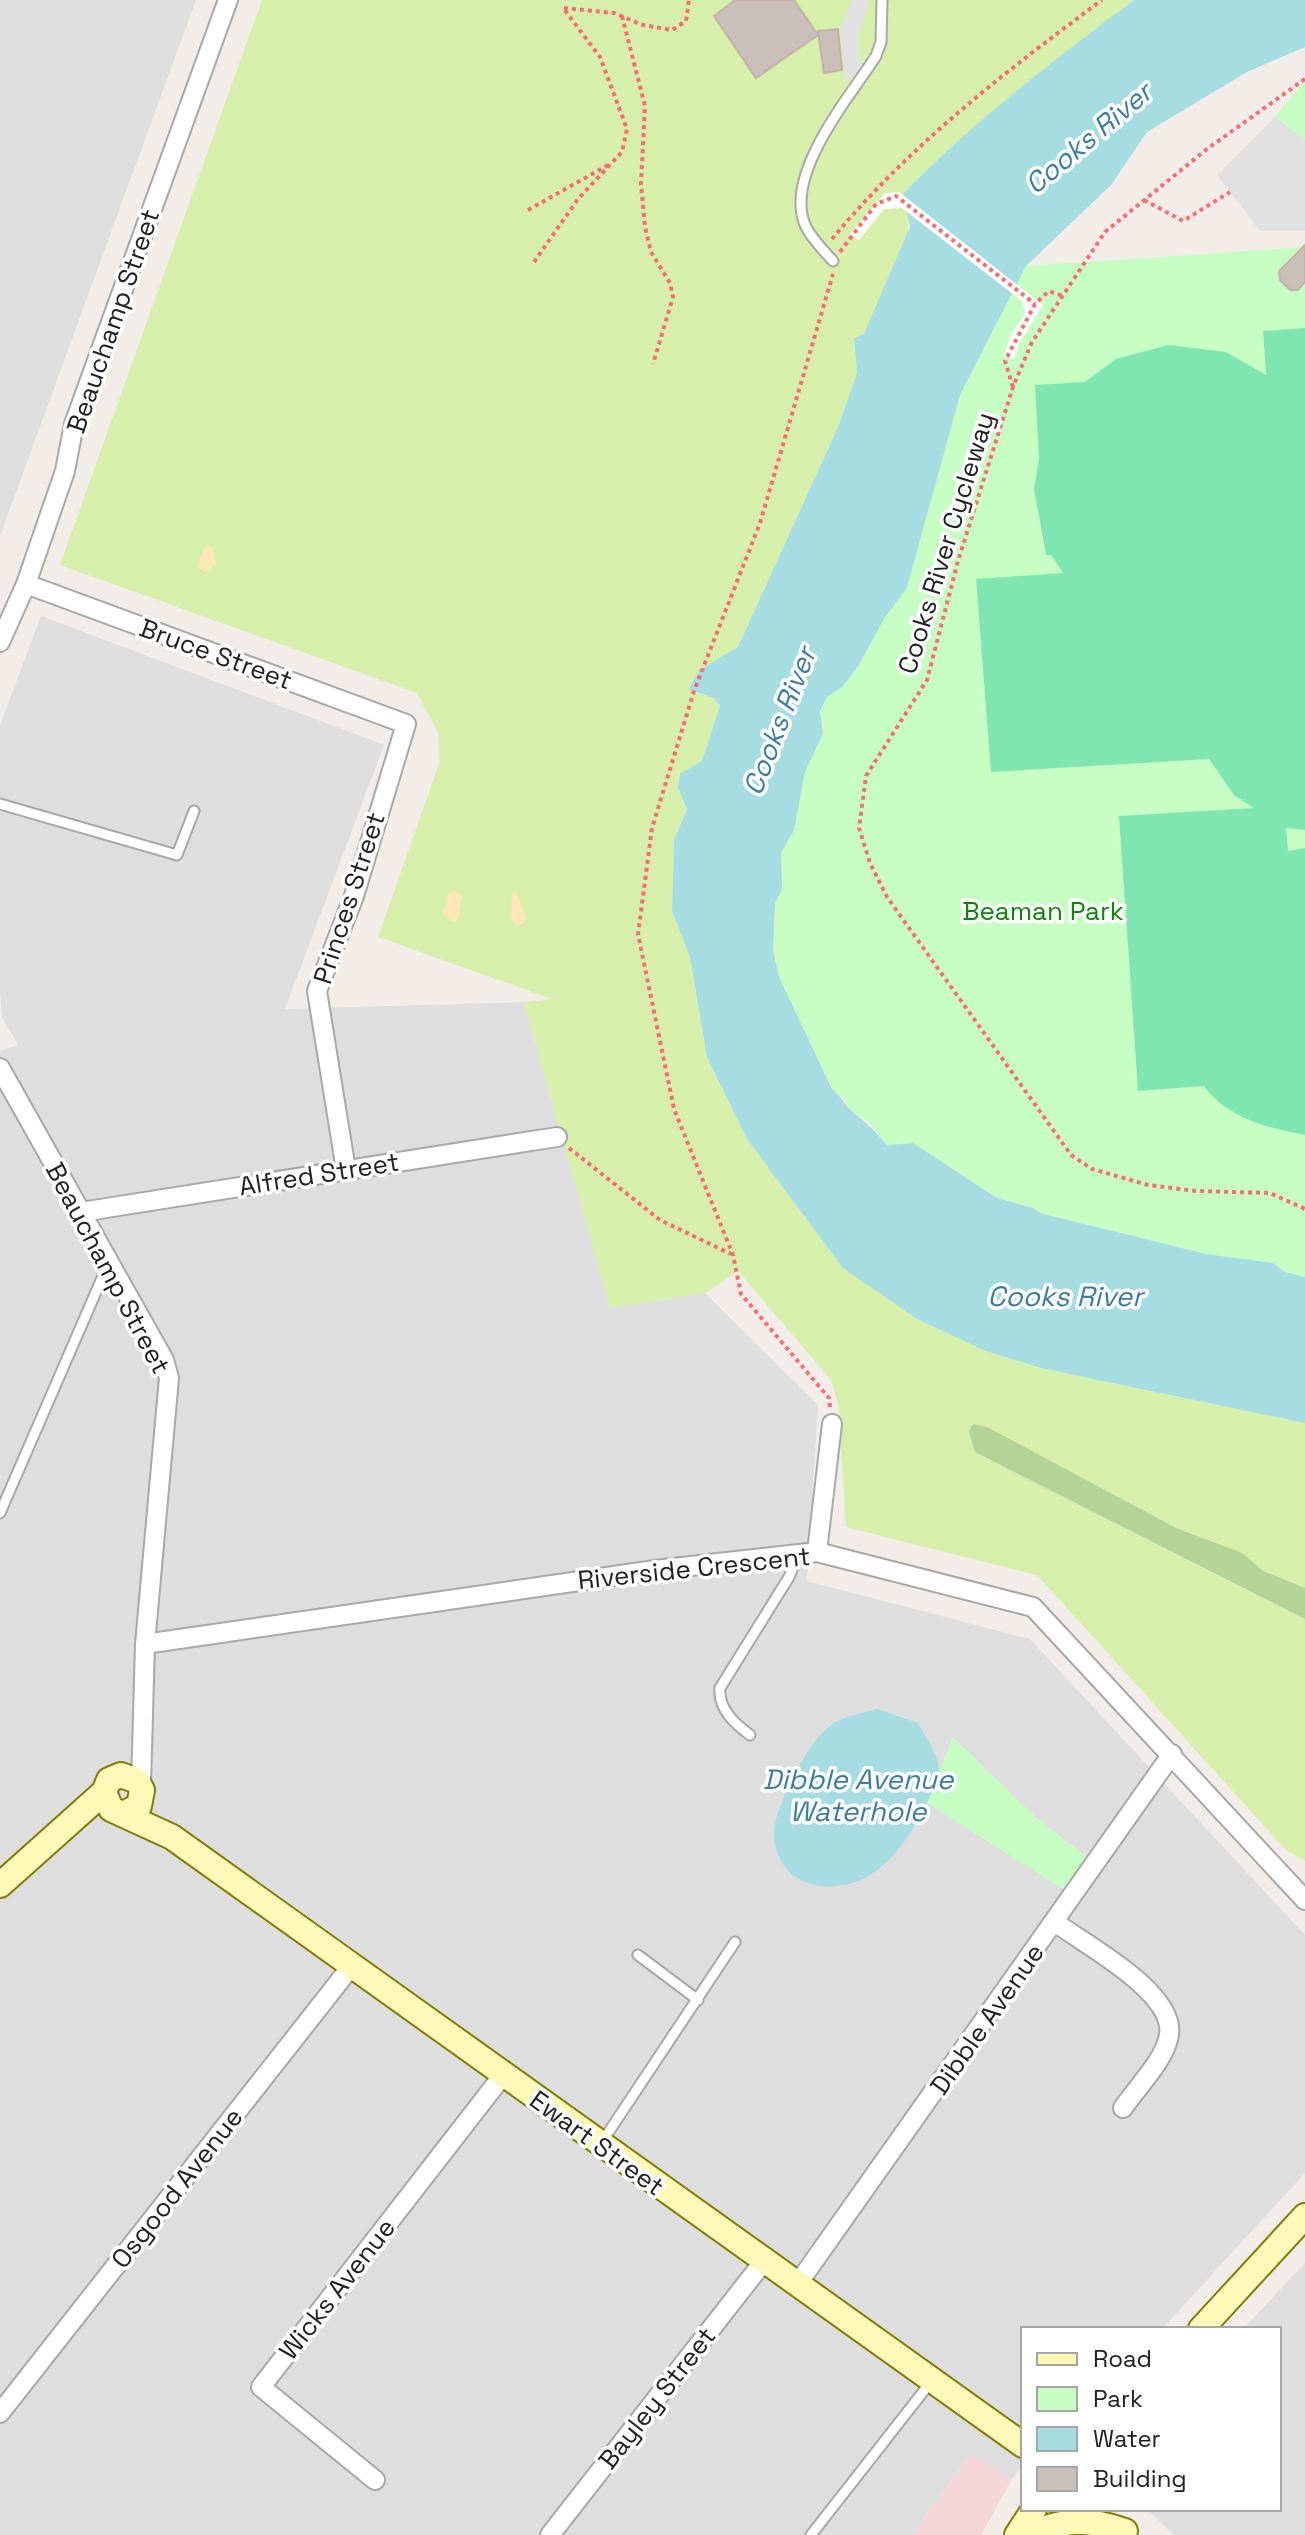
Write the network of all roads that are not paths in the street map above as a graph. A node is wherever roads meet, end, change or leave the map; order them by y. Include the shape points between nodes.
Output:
1 (228, 0) edge
2 (882, 0) edge
3 (833, 261) road end
4 (26, 584) junction
5 (0, 642) edge
6 (406, 724) joint
7 (0, 804) edge
8 (194, 811) dead end
9 (0, 1068) edge
10 (9, 1086) junction
11 (0, 1107) edge
12 (557, 1137) road end
13 (346, 1170) junction
14 (81, 1212) junction
15 (109, 1262) junction
16 (832, 1424) road end
17 (0, 1513) edge
18 (809, 1552) junction
19 (145, 1644) junction
20 (750, 1735) dead end
21 (1172, 1754) junction
22 (124, 1796) junction
23 (0, 1885) edge
24 (1305, 1900) edge
25 (1056, 1923) junction
26 (735, 1942) dead end
27 (638, 1955) dead end
28 (353, 1964) junction
29 (698, 2000) junction
30 (503, 2075) junction
31 (1123, 2108) dead end
32 (600, 2145) junction
33 (1305, 2216) edge
34 (764, 2261) junction
35 (799, 2282) junction
36 (1203, 2327) edge
37 (932, 2380) junction
38 (0, 2413) edge
39 (1021, 2444) edge
40 (375, 2480) dead end
41 (1033, 2511) edge
42 (1105, 2511) edge
43 (1128, 2533) edge
44 (550, 2535) edge
45 (811, 2535) edge
46 (1017, 2535) edge
47 (1027, 2535) edge

1 - 4 street, Beauchamp Street via 74,424 65,471
2 - 3 lane via 876,56 808,163 802,185 801,212 807,229
4 - 5 street, Beauchamp Street
4 - 6 street, Bruce Street
6 - 13 street, Princes Street via 354,896 317,991
7 - 8 lane via 177,855
9 - 10 street, Beauchamp Street
10 - 11 street
10 - 14 street, Beauchamp Street
12 - 13 street, Alfred Street
13 - 14 street, Alfred Street
14 - 15 street, Beauchamp Street
15 - 17 lane
15 - 19 street, Beauchamp Street via 169,1378
16 - 18 street
18 - 19 street, Riverside Crescent
18 - 20 lane via 720,1688 720,1702
18 - 21 street, Riverside Crescent via 1033,1607
19 - 22 street, Beauchamp Street via 140,1719
21 - 24 street, Riverside Crescent
21 - 25 street, Dibble Avenue
22 - 23 street, Beauchamp Street via 74,1821
22 - 28 street, Ewart Street via 172,1837
25 - 31 street via 1163,2005 1170,2034 1165,2047
25 - 35 street, Dibble Avenue
26 - 29 lane
27 - 29 lane
28 - 30 street, Ewart Street
28 - 38 street, Osgood Avenue
29 - 32 lane
30 - 32 street, Ewart Street
30 - 40 street, Wicks Avenue via 261,2387
32 - 34 street, Ewart Street
33 - 36 street
34 - 35 street, Ewart Street
34 - 44 street, Bayley Street
35 - 37 street, Ewart Street
37 - 39 street, Ewart Street
37 - 45 lane
41 - 46 street
42 - 43 street
43 - 47 street via 1085,2519

